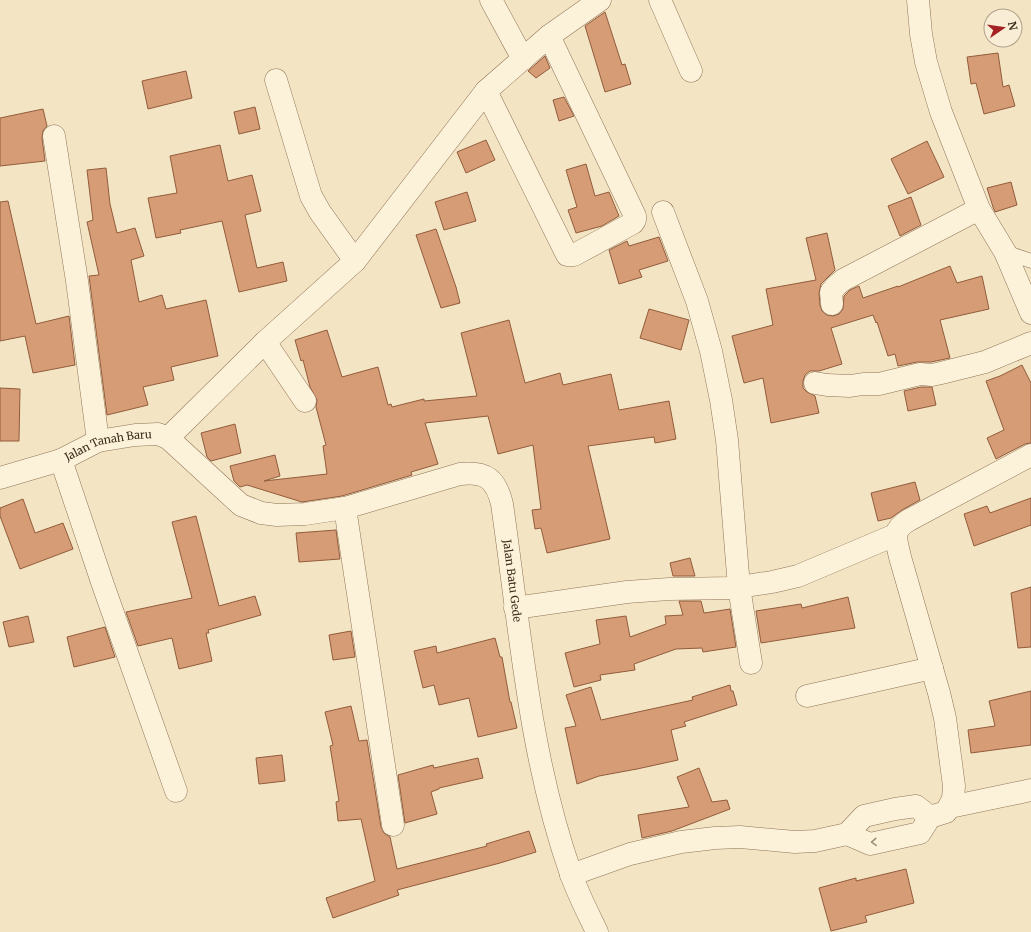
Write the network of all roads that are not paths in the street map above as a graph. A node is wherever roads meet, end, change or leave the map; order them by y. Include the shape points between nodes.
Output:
1 (492, 0) edge
2 (600, 0) edge
3 (660, 0) edge
4 (918, 0) edge
5 (549, 36) junction
6 (523, 59) junction
7 (691, 71) dead end
8 (276, 80) dead end
9 (486, 91) junction
10 (54, 136) dead end
11 (979, 209) junction
12 (664, 212) dead end
13 (1005, 252) junction
14 (355, 261) junction
15 (1031, 261) edge
16 (832, 304) dead end
17 (1031, 313) edge
18 (265, 342) junction
19 (1031, 343) edge
20 (815, 383) dead end
21 (305, 401) dead end
22 (168, 438) junction
23 (98, 441) junction
24 (1031, 455) edge
25 (61, 460) junction
26 (0, 478) edge
27 (241, 505) joint
28 (346, 508) junction
29 (895, 535) junction
30 (739, 587) junction
31 (515, 608) junction
32 (751, 663) dead end
33 (932, 668) junction
34 (807, 696) dead end
35 (1031, 790) edge
36 (176, 791) dead end
37 (950, 806) junction
38 (930, 817) junction
39 (393, 825) dead end
40 (847, 834) junction
41 (571, 876) junction
42 (597, 932) edge

1 - 6 street
2 - 5 street
3 - 7 street
4 - 11 street via 924,48 934,89
5 - 6 street
5 - 9 street via 635,216 633,223 574,255 567,255
6 - 9 street
8 - 14 street via 311,196
9 - 14 street
10 - 23 street via 76,274
11 - 13 street
11 - 16 street via 843,280 831,292
12 - 30 street via 697,301 721,400 727,440
13 - 15 lane
13 - 17 street
14 - 18 street
18 - 21 street
18 - 22 street
19 - 20 street via 985,362 932,375 920,374 879,384 850,386
22 - 23 street, Jalan Tanah Baru via 158,434
22 - 27 street, Jalan Tanah Baru
23 - 25 street, Jalan Tanah Baru
24 - 29 street via 909,520
25 - 26 street, Jalan Tanah Baru
25 - 36 street
27 - 28 street, Jalan Batu Gede via 262,513 277,515
28 - 31 street, Jalan Batu Gede via 460,474 488,477 494,484 502,504
28 - 39 street
29 - 30 street via 798,576
29 - 33 street
30 - 31 street via 627,592
30 - 32 street
31 - 41 street, Jalan Batu Gede via 538,747 556,828
33 - 34 street
33 - 37 street via 944,718 954,786
35 - 37 street
37 - 38 street via 946,812
38 -> 40 street via 920,833 870,844
38 - 40 street via 916,806 895,809 864,816
40 - 41 street via 795,842 740,837 682,842 630,854
41 - 42 street, Jalan Batu Gede

